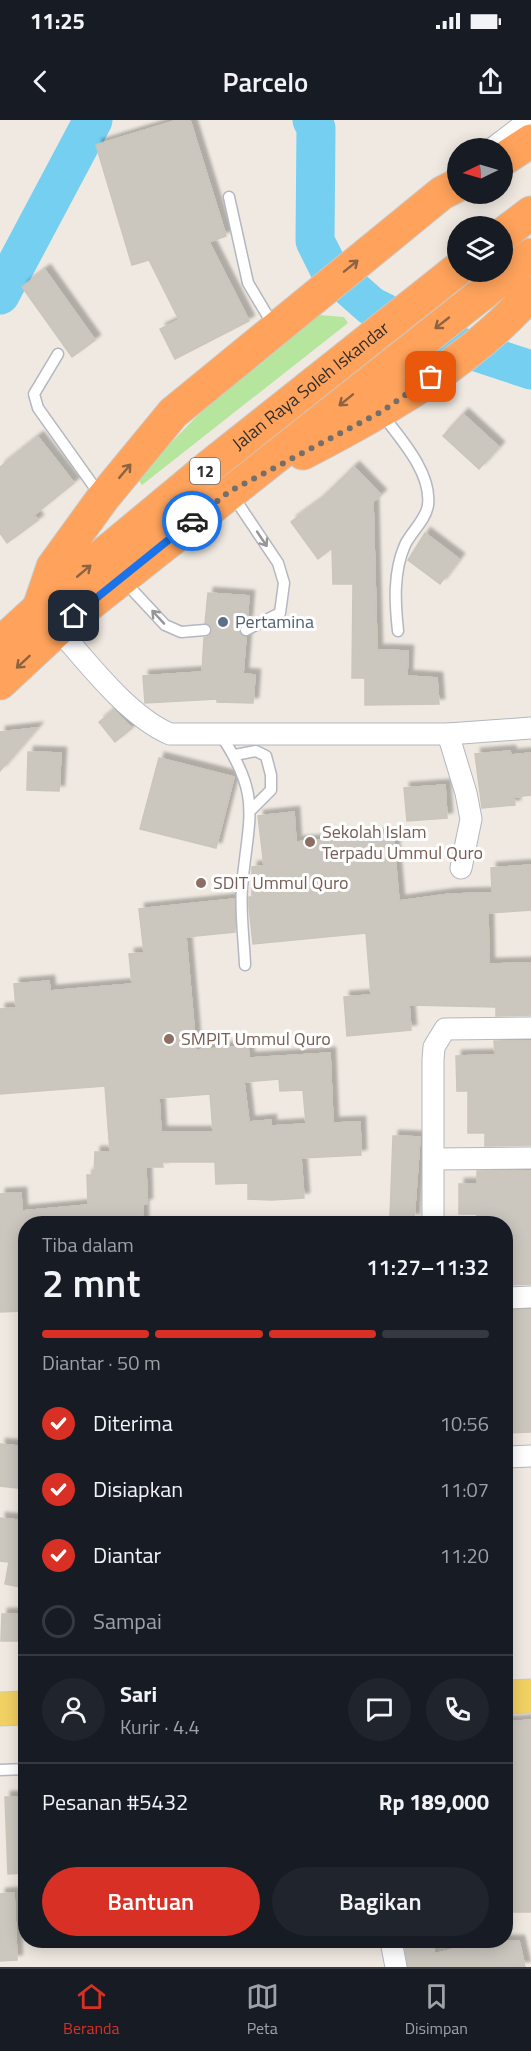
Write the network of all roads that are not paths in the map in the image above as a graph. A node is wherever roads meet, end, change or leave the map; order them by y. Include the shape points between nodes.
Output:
1 (530, 120) edge
2 (506, 138) edge
3 (531, 141) edge
4 (513, 153) edge
5 (447, 190) edge
6 (229, 197) dead end
7 (531, 213) edge
8 (513, 227) edge
9 (531, 255) edge
10 (447, 278) edge
11 (520, 308) edge
12 (275, 328) junction
13 (58, 354) dead end
14 (381, 412) junction
15 (230, 491) junction
16 (103, 498) junction
17 (122, 579) junction
18 (48, 618) junction
19 (205, 630) dead end
20 (246, 630) dead end
21 (398, 631) dead end
22 (0, 644) edge
23 (0, 683) edge
24 (531, 728) edge
25 (220, 733) junction
26 (448, 734) junction
27 (235, 755) junction
28 (252, 809) junction
29 (462, 868) dead end
30 (245, 965) dead end
31 (531, 1028) edge
32 (531, 1158) edge
33 (434, 1159) junction
34 (433, 1216) edge
35 (531, 1297) edge
36 (513, 1298) edge
37 (513, 1456) edge
38 (531, 1456) edge
39 (531, 1696) edge
40 (513, 1697) edge
41 (18, 1769) edge
42 (0, 1770) edge
43 (392, 1948) edge
44 (396, 1967) edge

1 - 2 street
3 - 4 highway
12 -> 5 highway
6 - 12 lane via 248,283
7 - 8 highway
9 -> 15 highway, Jalan Raya Soleh Iskandar / 12
18 -> 10 highway, Jalan Raya Soleh Iskandar / 12 via 373,336
11 - 14 highway
16 -> 12 highway via 173,413
13 - 16 lane via 34,394 38,408
14 - 15 highway
14 - 21 lane via 410,454 428,493 428,507 405,545 399,566 395,598
15 - 17 highway, Jalan Raya Soleh Iskandar / 12
15 -> 20 lane via 278,563 284,583 280,613
16 - 18 highway via 53,567
17 - 18 highway, Jalan Raya Soleh Iskandar / 12
19 -> 17 lane via 181,632 165,625
18 - 22 highway, Jalan Raya Soleh Iskandar / 12
18 -> 23 highway, Jalan Raya Soleh Iskandar / 12
18 - 25 street via 154,728 170,734
24 - 26 street
25 - 26 street
25 - 27 lane
26 - 29 street via 471,819
27 - 28 lane
27 - 28 lane via 256,752 266,756 271,790
28 - 30 lane via 242,889
31 - 33 street via 445,1029 439,1036 433,1060
32 - 33 street
33 - 34 street
35 - 36 street
37 - 38 street
39 - 40 main road
41 - 42 lane
43 - 44 street

